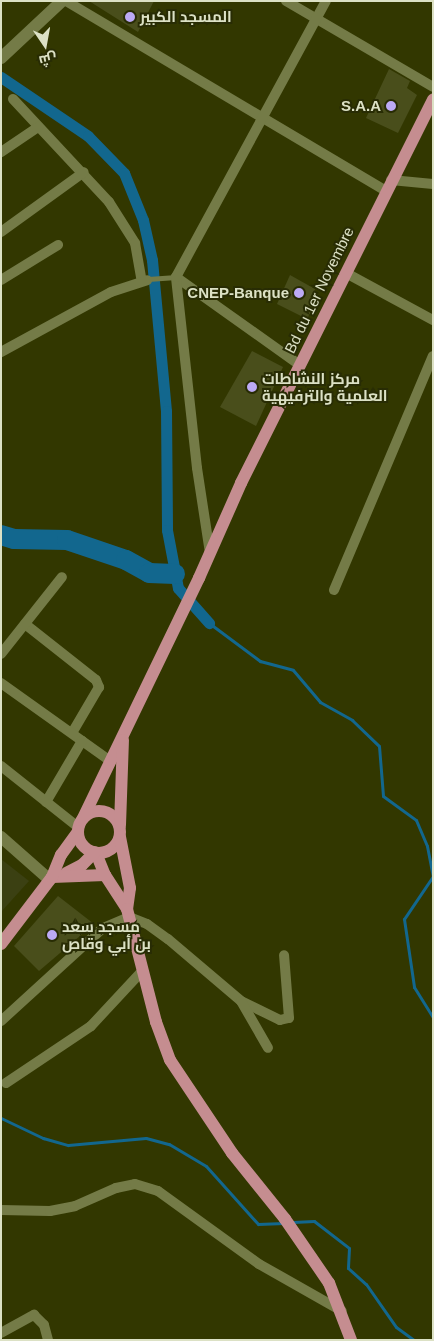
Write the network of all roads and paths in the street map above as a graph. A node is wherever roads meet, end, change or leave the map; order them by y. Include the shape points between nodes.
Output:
1 (64, 1) edge
2 (286, 1) edge
3 (326, 1) edge
4 (316, 19) junction
5 (1, 58) edge
6 (433, 87) edge
7 (13, 98) dead end
8 (433, 99) edge
9 (261, 118) junction
10 (38, 127) junction
11 (1, 152) edge
12 (84, 172) junction
13 (433, 184) edge
14 (388, 186) junction
15 (1, 232) edge
16 (58, 245) dead end
17 (346, 273) junction
18 (176, 277) junction
19 (1, 280) edge
20 (145, 280) junction
21 (433, 320) edge
22 (1, 352) edge
23 (433, 356) edge
24 (300, 365) junction
25 (210, 553) junction
26 (62, 577) dead end
27 (334, 590) dead end
28 (26, 624) junction
29 (1, 654) edge
30 (1, 683) edge
31 (72, 733) junction
32 (124, 734) junction
33 (82, 741) junction
34 (109, 760) junction
35 (1, 766) edge
36 (46, 802) junction
37 (80, 826) junction
38 (120, 831) junction
39 (1, 837) edge
40 (96, 852) junction
41 (105, 875) junction
42 (51, 878) junction
43 (128, 913) junction
44 (1, 944) edge
45 (284, 956) dead end
46 (143, 970) junction
47 (241, 1001) junction
48 (1, 1020) edge
49 (268, 1048) dead end
50 (6, 1082) dead end
51 (1, 1210) edge
52 (342, 1311) junction
53 (1, 1334) edge
54 (48, 1340) edge
55 (351, 1340) edge

1 - 5 main road
1 - 9 street
2 - 4 street
3 - 4 street
4 - 6 street
4 - 9 street
7 - 10 street
8 - 14 main road, Bd du 1er Novembre
9 - 14 street
9 - 18 street
10 - 11 street
10 - 12 street
12 - 15 street
12 - 20 street via 109,202 135,243
13 - 14 street
14 - 17 main road, Bd du 1er Novembre
16 - 19 street
17 - 21 street
17 - 24 main road, Bd du 1er Novembre
18 - 20 lane
18 - 24 street
18 - 25 street via 196,468
20 - 22 street via 111,292
23 - 27 street
24 - 25 main road, Bd du 1er Novembre
25 - 32 main road, Bd du 1er Novembre
26 - 28 street
28 - 29 street
28 - 31 street via 96,680 99,688
30 - 31 street
31 - 33 street
32 - 34 main road, Bd du 1er Novembre
32 - 38 main road
33 - 34 street
33 - 36 street
34 - 37 main road, Bd du 1er Novembre
35 - 36 street
36 - 37 street
37 - 38 main road via 94,811 107,812
37 - 40 main road via 83,845
37 - 42 main road, Bd du 1er Novembre
38 - 40 main road via 108,851
38 - 43 main road via 130,888
39 - 42 main road
40 - 41 main road
40 - 42 main road via 74,871
41 - 42 main road
41 - 43 main road
42 - 44 main road, Bd du 1er Novembre
43 - 46 main road
43 - 47 street via 168,939
43 - 48 street via 103,928
45 - 47 street via 289,1018 280,1020
46 - 50 street via 91,1026
46 - 52 main road via 170,1060 232,1153 312,1256
47 - 49 street
51 - 52 street via 50,1211 75,1206 116,1188 135,1184 158,1191 259,1264
52 - 55 main road
53 - 54 street via 34,1315 40,1317

